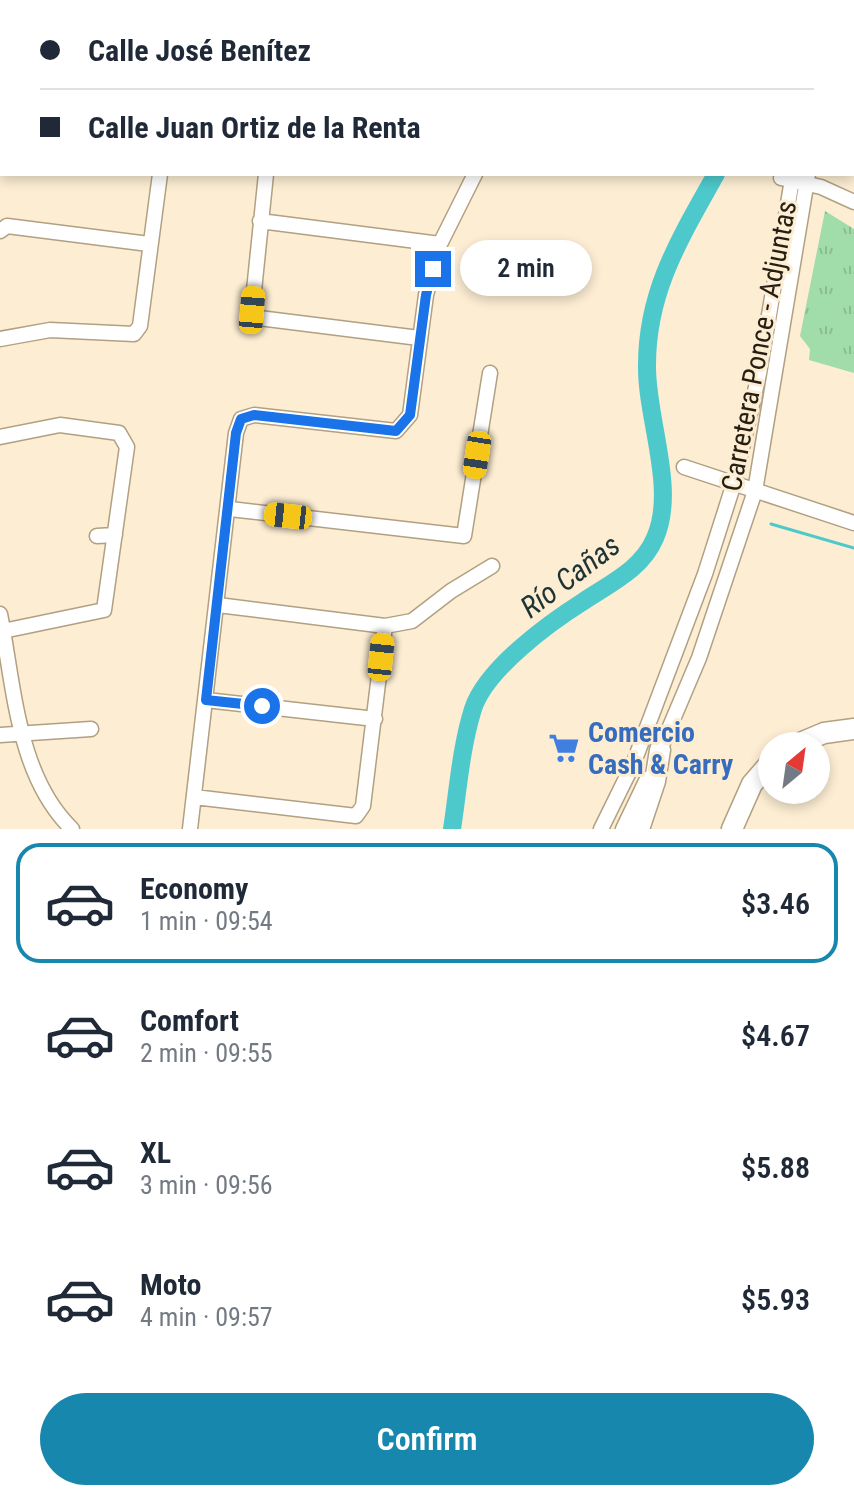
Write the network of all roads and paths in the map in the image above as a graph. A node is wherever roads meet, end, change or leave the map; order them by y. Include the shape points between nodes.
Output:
1 (160, 176) edge
2 (266, 176) edge
3 (474, 176) edge
4 (796, 178) edge
5 (854, 202) edge
6 (260, 221) junction
7 (0, 231) edge
8 (149, 244) junction
9 (440, 244) junction
10 (419, 338) junction
11 (0, 339) edge
12 (490, 373) dead end
13 (0, 437) edge
14 (684, 467) dead end
15 (734, 483) junction
16 (755, 491) junction
17 (230, 509) junction
18 (854, 523) edge
19 (115, 535) junction
20 (97, 536) dead end
21 (492, 566) dead end
22 (218, 605) junction
23 (0, 614) edge
24 (385, 626) junction
25 (3, 631) junction
26 (206, 700) junction
27 (375, 719) junction
28 (91, 729) dead end
29 (854, 729) edge
30 (830, 732) edge
31 (24, 733) junction
32 (0, 735) edge
33 (854, 738) edge
34 (830, 742) edge
35 (660, 750) junction
36 (758, 777) edge
37 (758, 794) edge
38 (194, 797) junction
39 (72, 829) edge
40 (190, 829) edge
41 (601, 829) edge
42 (623, 829) edge
43 (639, 829) edge
44 (732, 829) edge
45 (743, 829) edge

1 - 8 street
2 - 6 street
3 - 9 street
4 - 5 street
4 - 15 street, Carretera Ponce - Adjuntas
4 - 16 street, Carretera Ponce - Adjuntas
6 - 9 street
6 - 10 street via 252,310 259,318
7 - 8 street via 7,226
8 - 11 street via 140,326 134,334 50,330
9 - 10 street
10 - 17 street via 410,415 396,431 254,415 241,419
12 - 17 street via 464,536
13 - 19 street via 60,425 119,433 127,447
14 - 15 street
15 - 16 street
15 - 41 street, Carretera Ponce - Adjuntas via 634,762
16 - 18 street
16 - 35 street, Carretera Ponce - Adjuntas via 699,658
17 - 22 street
19 - 20 street
19 - 25 street via 104,610
21 - 24 street via 412,621
22 - 24 street
22 - 26 street
23 - 25 street
24 - 27 street
25 - 31 street
26 - 27 street
26 - 38 street
27 - 38 street via 363,806 356,816
28 - 31 street
29 - 30 highway
31 - 32 street
31 - 39 street via 35,780
33 - 34 highway
35 - 42 street, Carretera Ponce - Adjuntas
35 - 43 highway
36 - 44 highway
37 - 45 highway
38 - 40 street

